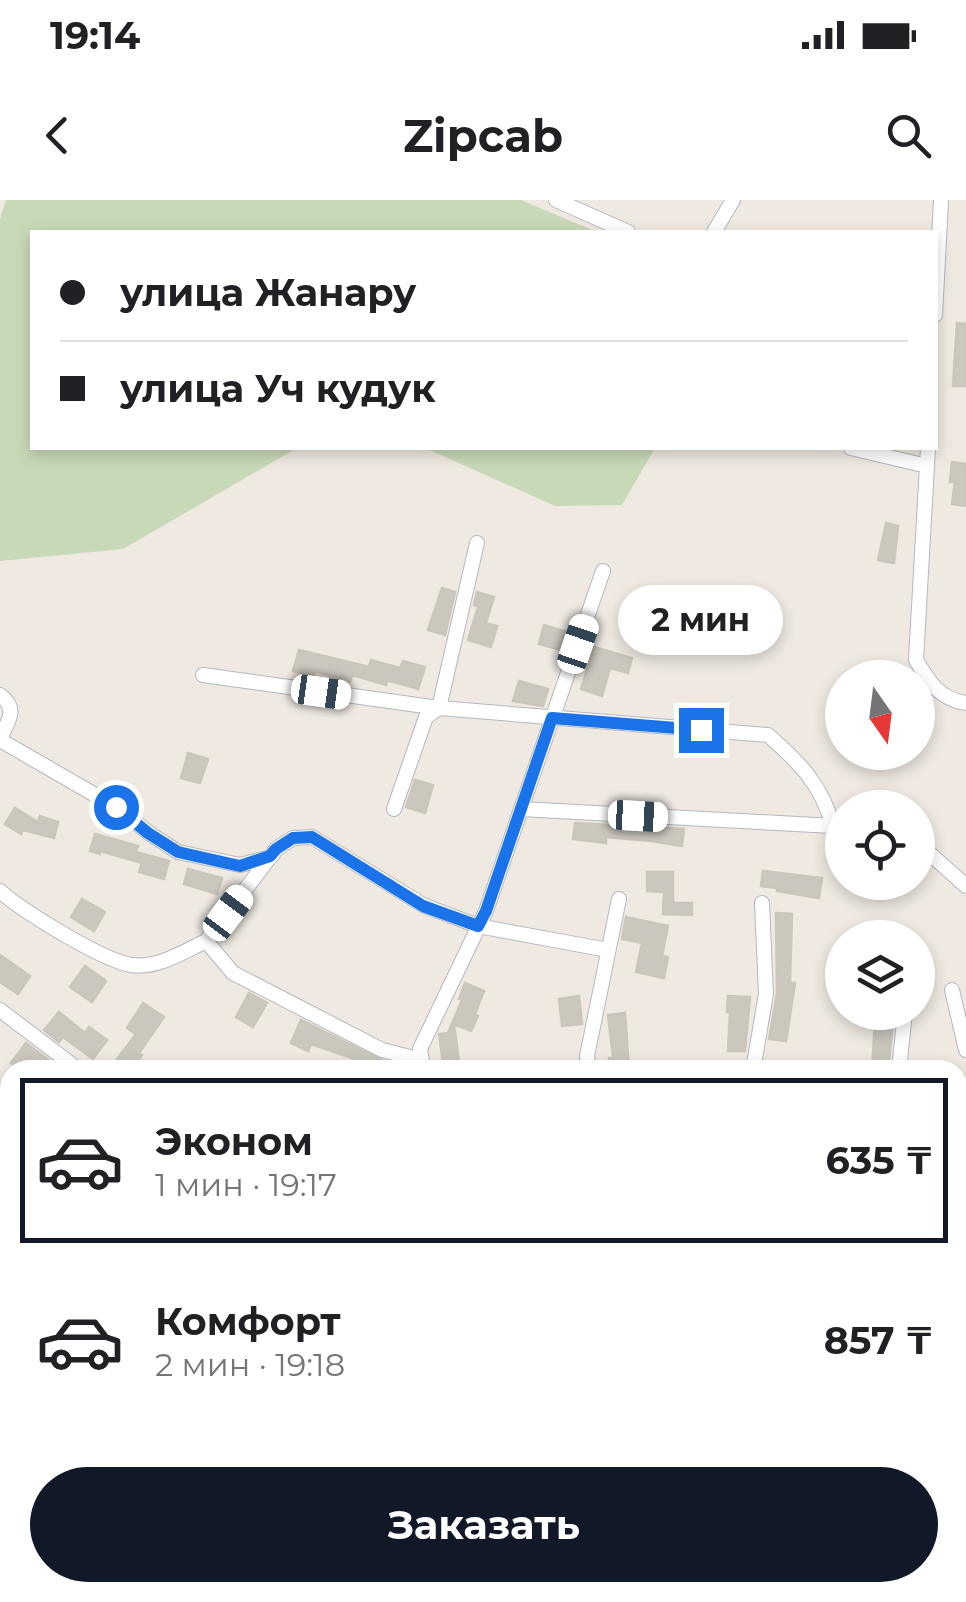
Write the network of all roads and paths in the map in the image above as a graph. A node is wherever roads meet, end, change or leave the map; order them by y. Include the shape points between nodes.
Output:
1 (556, 200) edge
2 (733, 200) edge
3 (941, 201) edge
4 (624, 230) edge
5 (715, 230) edge
6 (938, 258) edge
7 (859, 450) edge
8 (928, 450) edge
9 (927, 466) junction
10 (477, 543) dead end
11 (603, 571) dead end
12 (204, 676) dead end
13 (0, 695) edge
14 (966, 703) edge
15 (439, 708) junction
16 (552, 718) junction
17 (0, 739) edge
18 (394, 809) dead end
19 (521, 809) junction
20 (270, 856) junction
21 (935, 858) edge
22 (966, 886) edge
23 (0, 891) edge
24 (618, 899) dead end
25 (762, 903) dead end
26 (478, 926) junction
27 (206, 941) junction
28 (608, 950) junction
29 (952, 990) dead end
30 (0, 1010) edge
31 (903, 1030) edge
32 (966, 1050) edge
33 (66, 1060) edge
34 (409, 1060) edge
35 (421, 1060) edge
36 (588, 1060) edge
37 (755, 1060) edge
38 (901, 1060) edge

1 - 4 street
2 - 5 street
3 - 6 street
7 - 9 street
8 - 9 street
9 - 14 street via 916,660 950,700
10 - 15 street
11 - 16 street
12 - 15 street
13 - 17 street via 12,707
15 - 16 street
15 - 18 street via 426,717
16 - 19 street
16 - 19 street via 768,735 826,800 833,826
17 - 20 street via 178,852 240,866
19 - 26 street
20 - 26 street via 293,838 312,837 423,906
20 - 27 street
21 - 22 street
23 - 27 street via 74,939 132,965 160,963
24 - 28 street
25 - 37 street via 766,994
26 - 28 street
26 - 35 street via 420,1049
27 - 34 street via 233,973
28 - 36 street
29 - 32 street
30 - 33 street
31 - 38 street

